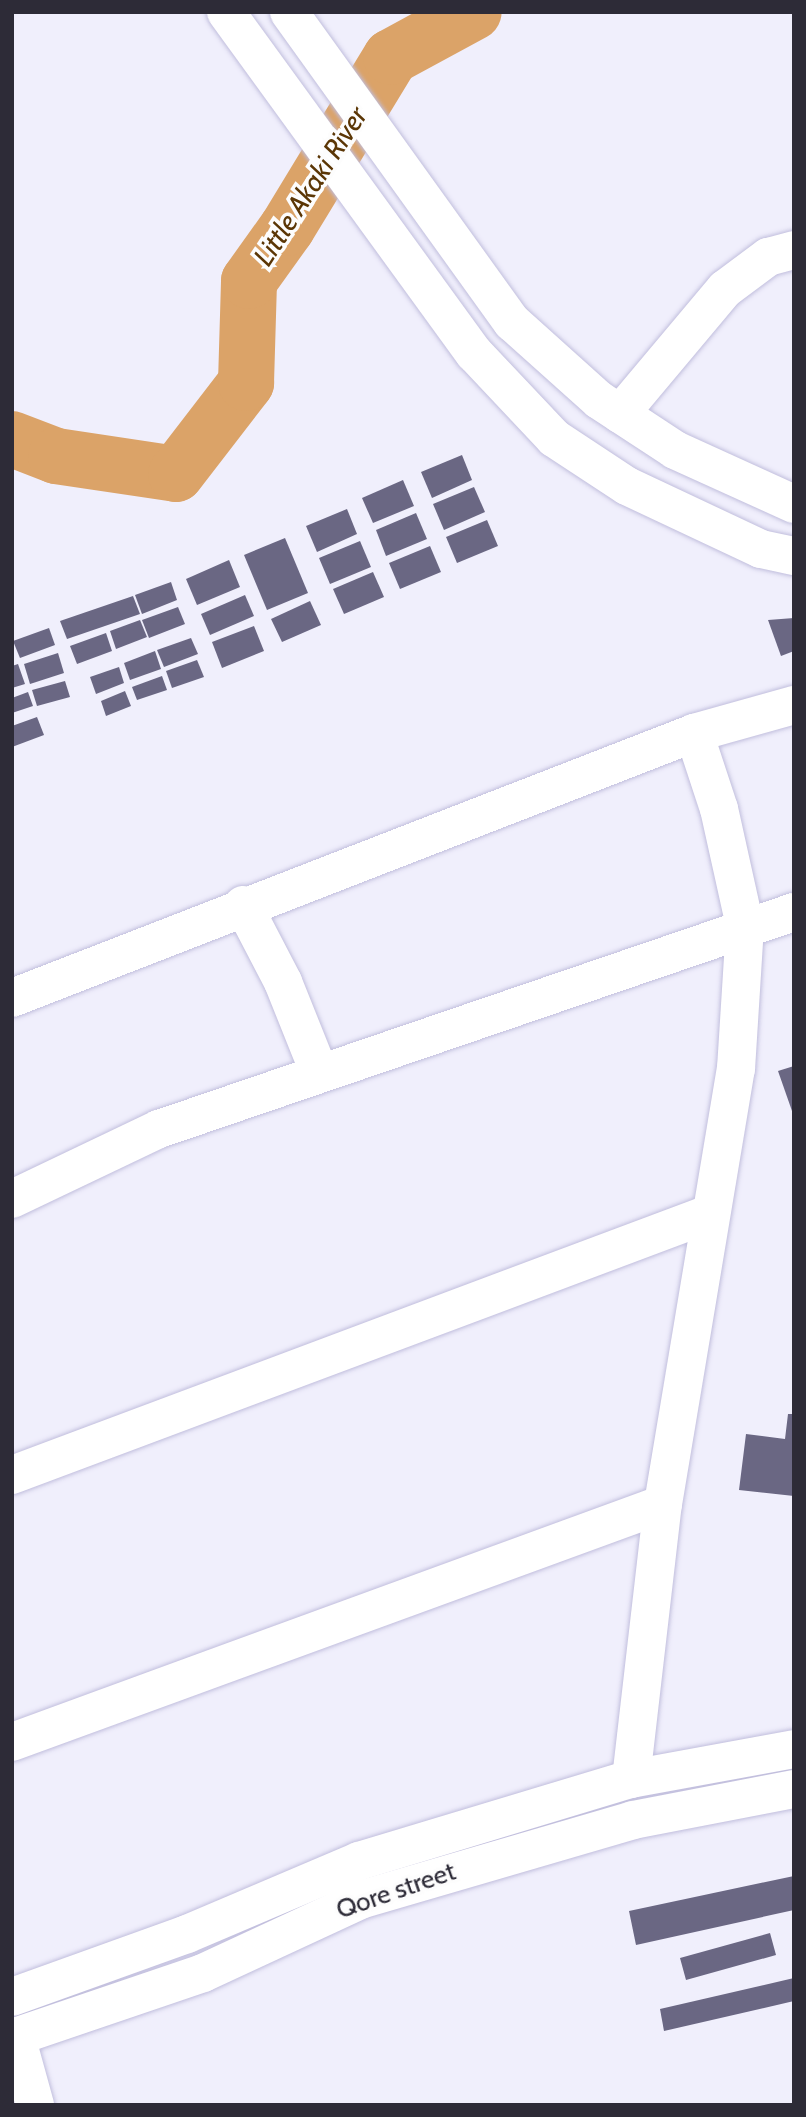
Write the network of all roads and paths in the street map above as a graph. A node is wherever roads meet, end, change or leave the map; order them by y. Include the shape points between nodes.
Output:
1 (226, 12) edge
2 (289, 12) edge
3 (794, 250) edge
4 (620, 414) junction
5 (794, 504) edge
6 (794, 556) edge
7 (794, 705) edge
8 (694, 733) junction
9 (243, 905) junction
10 (794, 912) edge
11 (745, 926) junction
12 (12, 998) edge
13 (319, 1072) junction
14 (12, 1199) edge
15 (709, 1214) junction
16 (12, 1475) edge
17 (663, 1504) junction
18 (12, 1742) edge
19 (794, 1749) edge
20 (631, 1779) junction
21 (794, 1789) edge
22 (12, 1997) edge
23 (14, 2037) edge
24 (35, 2105) edge

1 - 6 street via 474,353 554,438 627,486 761,548
2 - 4 street via 512,322
3 - 4 street via 768,257 724,289
4 - 5 street via 675,450
7 - 8 street
8 - 9 street
8 - 11 street via 719,809
9 - 12 street
9 - 13 street via 284,982
10 - 11 street
11 - 13 street
11 - 15 street via 736,1069
13 - 14 street via 159,1129
15 - 16 street
15 - 17 street
17 - 18 street
17 - 20 street
19 - 20 street, Qore street
20 - 22 street, Qore street via 359,1861 187,1934
21 - 23 street, Qore street via 633,1820 360,1899 203,1973
23 - 24 street

